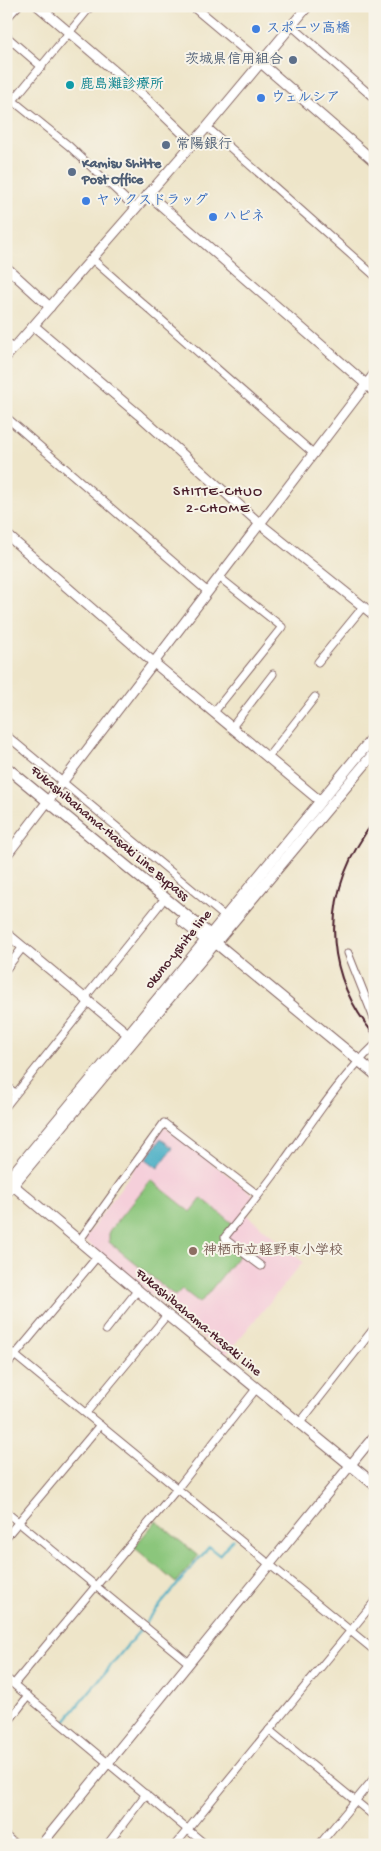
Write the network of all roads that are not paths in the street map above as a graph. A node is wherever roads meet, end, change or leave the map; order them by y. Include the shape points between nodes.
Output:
1 (18, 6) edge
2 (38, 6) edge
3 (91, 6) edge
4 (193, 6) edge
5 (308, 6) edge
6 (6, 19) edge
7 (292, 26) junction
8 (69, 33) junction
9 (6, 36) edge
10 (262, 63) junction
11 (42, 67) junction
12 (6, 95) edge
13 (375, 99) edge
14 (13, 101) junction
15 (6, 109) edge
16 (207, 127) junction
17 (193, 143) junction
18 (375, 162) edge
19 (148, 194) junction
20 (135, 208) junction
21 (92, 259) junction
22 (6, 267) edge
23 (375, 276) edge
24 (50, 307) junction
25 (34, 326) junction
26 (6, 342) edge
27 (14, 349) junction
28 (6, 357) edge
29 (375, 373) edge
30 (366, 384) junction
31 (375, 392) edge
32 (6, 417) edge
33 (314, 454) junction
34 (260, 523) junction
35 (6, 534) edge
36 (219, 577) junction
37 (208, 592) junction
38 (363, 607) junction
39 (375, 616) edge
40 (153, 662) junction
41 (318, 662) dead end
42 (272, 674) dead end
43 (315, 697) dead end
44 (214, 712) junction
45 (232, 727) junction
46 (6, 735) edge
47 (375, 735) edge
48 (375, 752) edge
49 (268, 757) junction
50 (6, 766) edge
51 (6, 775) edge
52 (62, 781) junction
53 (320, 801) junction
54 (47, 804) junction
55 (6, 856) edge
56 (161, 903) junction
57 (224, 916) junction
58 (6, 933) edge
59 (207, 937) junction
60 (216, 943) junction
61 (23, 947) junction
62 (348, 953) dead end
63 (6, 969) edge
64 (88, 1002) junction
65 (375, 1021) edge
66 (129, 1035) junction
67 (375, 1046) edge
68 (358, 1061) junction
69 (375, 1074) edge
70 (6, 1086) edge
71 (16, 1093) junction
72 (6, 1106) edge
73 (8, 1184) edge
74 (258, 1196) junction
75 (79, 1241) junction
76 (97, 1256) junction
77 (261, 1266) dead end
78 (138, 1291) junction
79 (167, 1316) junction
80 (375, 1327) edge
81 (106, 1330) dead end
82 (6, 1348) edge
83 (15, 1355) junction
84 (6, 1366) edge
85 (256, 1389) junction
86 (86, 1413) junction
87 (300, 1424) junction
88 (100, 1425) junction
89 (375, 1435) edge
90 (351, 1465) junction
91 (375, 1485) edge
92 (177, 1489) junction
93 (6, 1512) edge
94 (18, 1522) junction
95 (6, 1537) edge
96 (268, 1564) junction
97 (96, 1585) junction
98 (375, 1601) edge
99 (350, 1631) junction
100 (375, 1650) edge
101 (189, 1663) junction
102 (6, 1678) edge
103 (14, 1684) junction
104 (28, 1696) junction
105 (6, 1725) edge
106 (269, 1730) junction
107 (108, 1763) junction
108 (375, 1778) edge
109 (146, 1794) junction
110 (356, 1801) junction
111 (375, 1817) edge
112 (187, 1829) junction
113 (6, 1836) edge
114 (16, 1845) edge
115 (41, 1845) edge
116 (107, 1845) edge
117 (175, 1845) edge
118 (206, 1845) edge
119 (319, 1845) edge

1 - 6 street
2 - 8 street
3 - 8 street
4 - 10 street
5 - 7 street
7 - 10 street
7 - 13 street
8 - 11 street
8 - 17 street
9 - 11 street
10 - 16 street
10 - 18 street
11 - 14 street
12 - 14 street
14 - 15 street
14 - 20 street via 69,146
16 - 17 street
16 - 23 street
17 - 19 street
19 - 20 street
19 - 30 street
20 - 21 street
21 - 24 street
21 - 33 street
22 - 24 street
24 - 25 street
25 - 27 street
25 - 34 street
26 - 27 street
27 - 28 street
29 - 30 street
30 - 31 street
30 - 33 street
32 - 37 street
33 - 34 street
34 - 36 street
34 - 38 street
35 - 40 street
36 - 37 street
36 - 44 street via 282,627
37 - 40 street
38 - 39 street
38 - 41 street
40 - 44 street
40 - 52 street
42 - 45 street
43 - 49 street
44 - 45 street
45 - 49 street
46 - 52 street
47 - 53 main road, okuno-yshite line
48 - 60 main road, okuno-yshite line
49 - 53 street
50 - 54 main road, Fukashibahama-Hasaki Line Bypass
51 - 54 main road, Fukashibahama-Hasaki Line Bypass
52 - 54 street
52 - 57 street
53 - 57 main road, okuno-yshite line
54 - 55 street
54 - 56 main road, Fukashibahama-Hasaki Line Bypass
54 - 59 main road, Fukashibahama-Hasaki Line Bypass
56 - 59 main road, Fukashibahama-Hasaki Line Bypass
56 - 64 street via 88,995
57 - 59 main road, okuno-yshite line
58 - 61 street
59 - 60 main road, Fukashibahama-Hasaki Line Bypass
59 - 66 main road, okuno-yshite line
60 - 68 main road, Fukashibahama-Hasaki Line Bypass
60 - 73 main road, okuno-yshite line
61 - 63 street
61 - 64 street
62 - 65 street
64 - 66 street
64 - 71 street
66 - 73 main road, okuno-yshite line
67 - 68 street
68 - 69 main road, Fukashibahama-Hasaki Line Bypass
68 - 74 street
70 - 71 street
71 - 72 street
73 - 75 main road, Fukashibahama-Hasaki Line
74 - 75 street via 164,1123
74 - 77 street via 225,1237
75 - 76 main road, Fukashibahama-Hasaki Line
76 - 78 main road, Fukashibahama-Hasaki Line
76 - 83 street
78 - 79 main road, Fukashibahama-Hasaki Line
78 - 81 street
79 - 85 main road, Fukashibahama-Hasaki Line
79 - 86 street
80 - 87 street
82 - 83 street
83 - 84 street
83 - 86 street
85 - 87 main road, Fukashibahama-Hasaki Line
85 - 92 street
86 - 88 street
87 - 90 main road, Fukashibahama-Hasaki Line
88 - 92 street
88 - 94 street
89 - 90 street
90 - 91 main road, Fukashibahama-Hasaki Line
90 - 96 street
92 - 96 street
92 - 97 street
93 - 94 street
94 - 95 street
94 - 97 street
96 - 99 street
96 - 101 street
97 - 101 street
97 - 103 street
98 - 99 street
99 - 100 street
99 - 106 street
101 - 107 street
102 - 103 street
103 - 104 street
104 - 105 street
104 - 107 street
106 - 110 street
106 - 112 street
107 - 109 street
107 - 115 street
108 - 110 street
109 - 112 street
109 - 116 street
110 - 111 street
110 - 119 street
112 - 117 street
112 - 118 street
113 - 114 street

